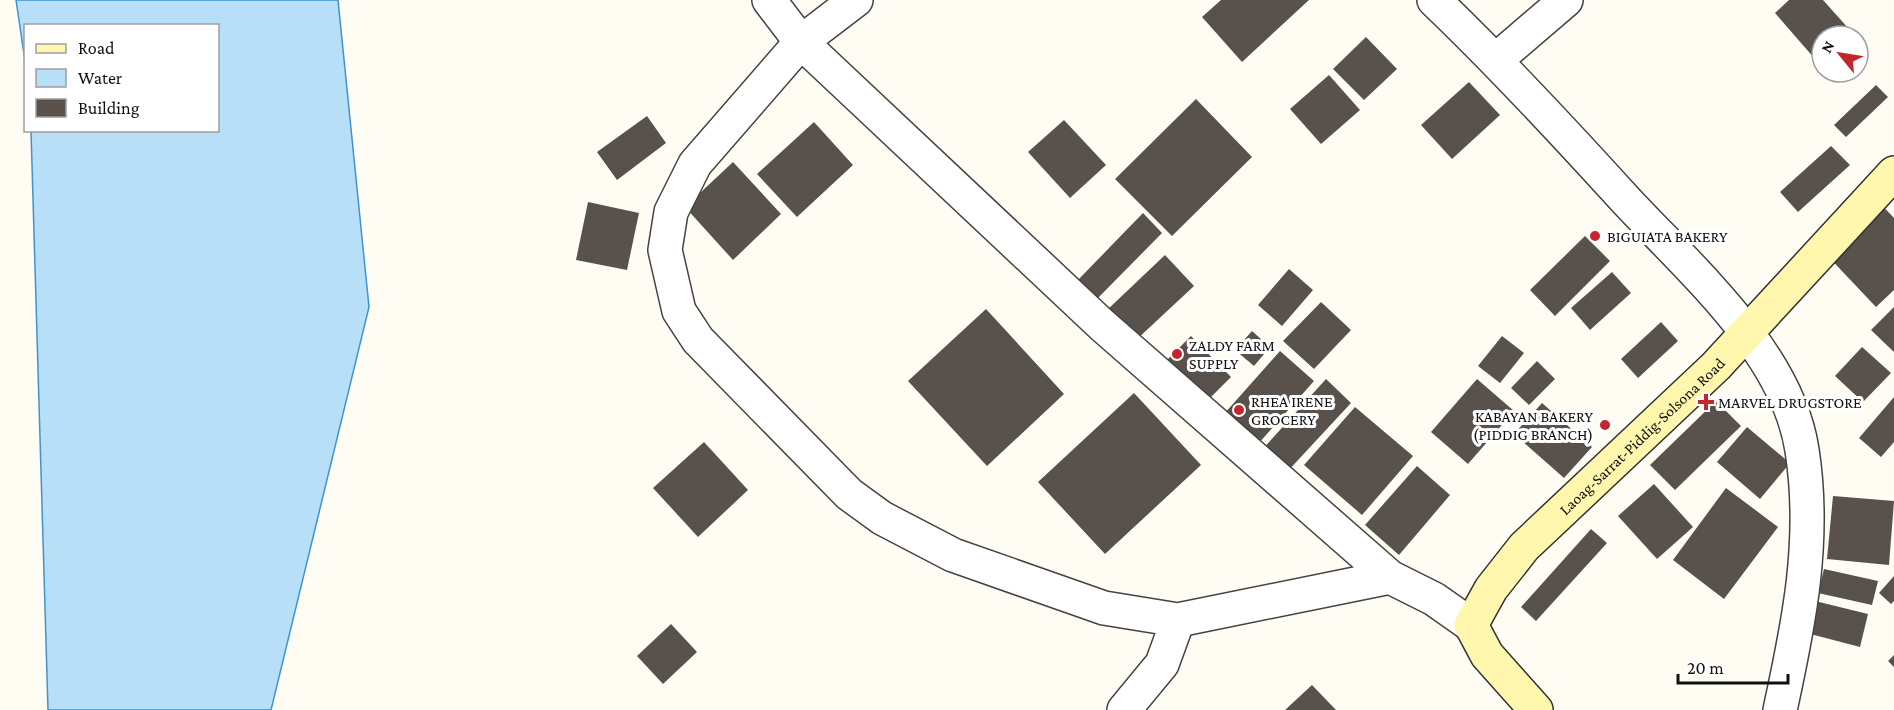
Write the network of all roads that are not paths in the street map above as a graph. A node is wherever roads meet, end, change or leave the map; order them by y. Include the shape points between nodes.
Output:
1 (769, 0) edge
2 (856, 0) edge
3 (1434, 0) edge
4 (1566, 0) edge
5 (801, 42) junction
6 (1496, 60) junction
7 (1894, 172) edge
8 (1748, 333) junction
9 (1390, 577) junction
10 (1178, 620) junction
11 (1471, 625) junction
12 (1124, 710) edge
13 (1536, 710) edge
14 (1780, 710) edge

1 - 5 street
2 - 5 street
3 - 6 street
4 - 6 street
5 - 9 street via 1102,325
5 - 10 street via 695,164 671,212 665,250 679,311 698,340 849,494 882,518 953,555 1104,608
6 - 8 street
7 - 8 main road, Laoag-Sarrat-Piddig-Solsona Road
8 - 11 main road, Laoag-Sarrat-Piddig-Solsona Road via 1524,547 1491,589
8 - 14 street via 1782,386 1802,449 1809,545
9 - 10 street
9 - 11 street via 1434,599
10 - 12 street via 1162,664
11 - 13 main road via 1487,655

